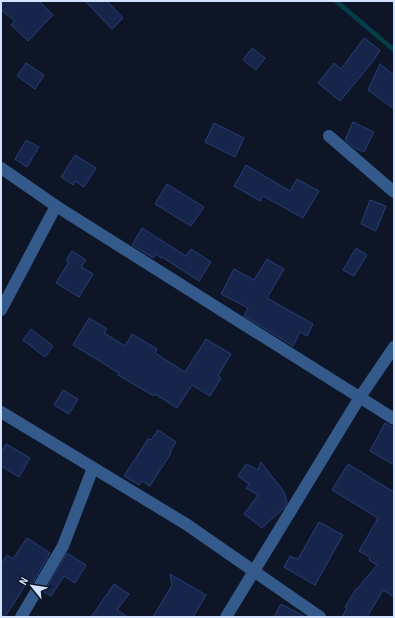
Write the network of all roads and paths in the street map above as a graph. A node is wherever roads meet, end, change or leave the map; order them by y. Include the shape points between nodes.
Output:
1 (329, 136) dead end
2 (1, 168) edge
3 (394, 192) edge
4 (56, 206) junction
5 (1, 310) edge
6 (394, 347) edge
7 (360, 397) junction
8 (1, 412) edge
9 (394, 419) edge
10 (93, 468) junction
11 (254, 571) junction
12 (21, 617) edge
13 (226, 617) edge
14 (320, 617) edge

1 - 3 street
2 - 4 street
4 - 5 street
4 - 7 street
6 - 7 street
7 - 9 street
7 - 11 street
8 - 10 street
10 - 11 street via 186,524
10 - 12 street via 63,546
11 - 13 street
11 - 14 street

